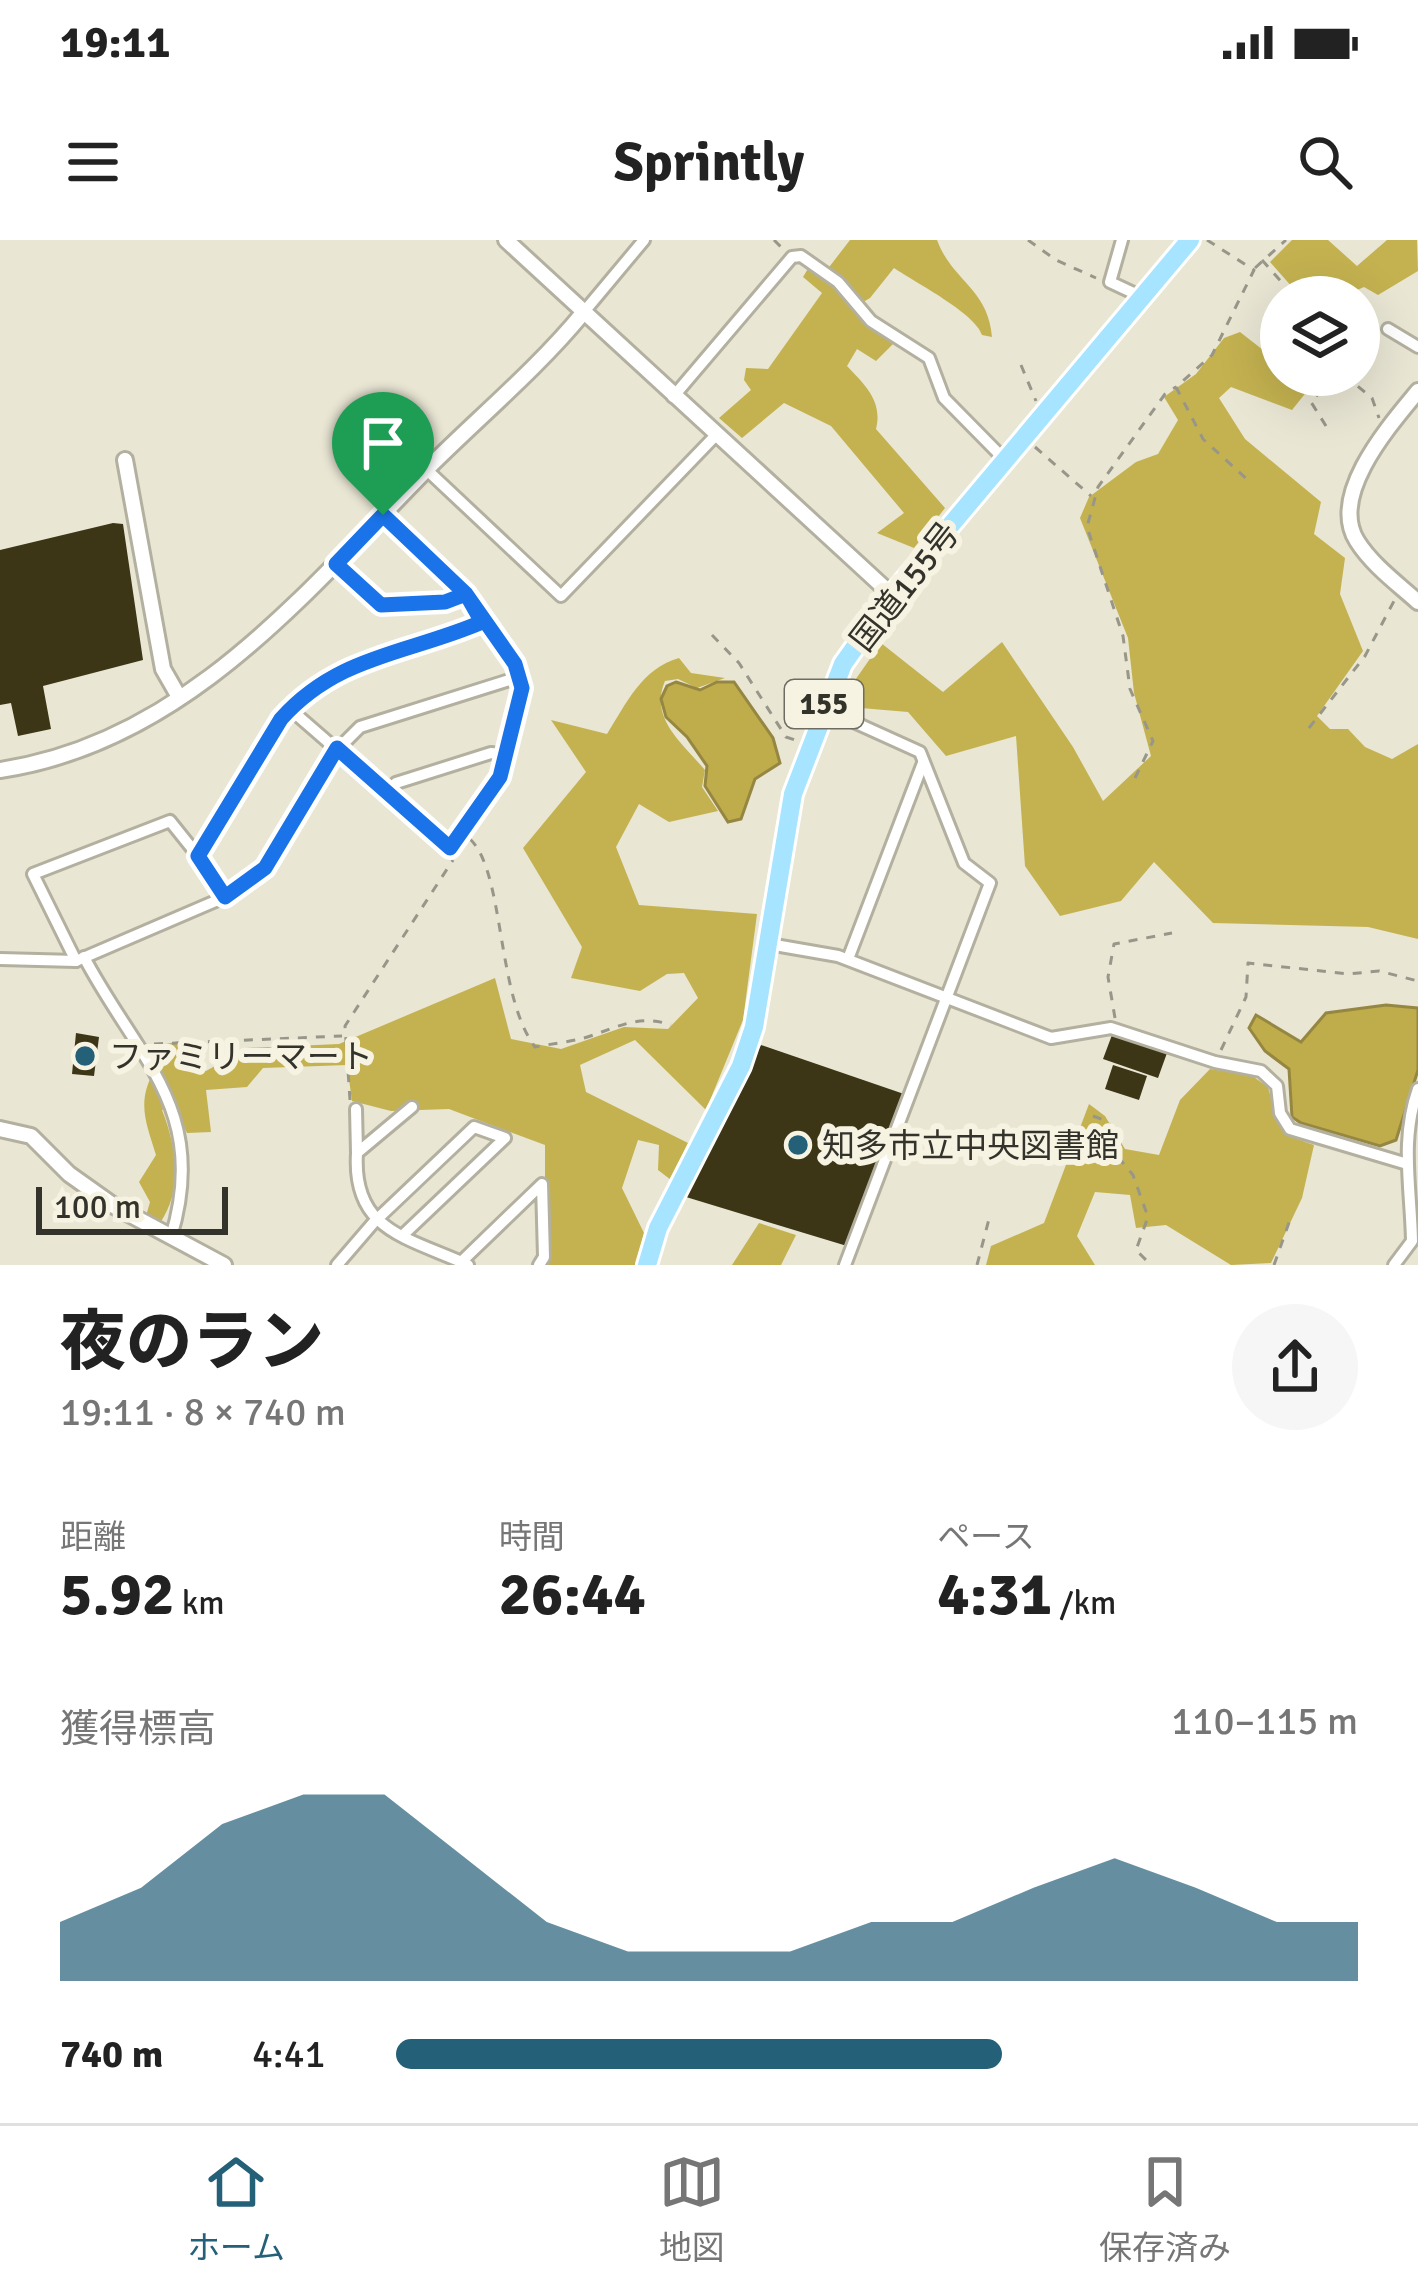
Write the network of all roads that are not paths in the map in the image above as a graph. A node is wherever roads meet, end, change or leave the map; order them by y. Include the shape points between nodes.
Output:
1 (506, 240) edge
2 (644, 240) edge
3 (1122, 240) edge
4 (1190, 240) edge
5 (1142, 297) junction
6 (583, 313) junction
7 (1388, 329) dead end
8 (1418, 347) edge
9 (1418, 391) edge
10 (673, 398) junction
11 (717, 434) junction
12 (125, 460) dead end
13 (1006, 460) junction
14 (427, 470) junction
15 (383, 515) junction
16 (336, 564) junction
17 (466, 594) junction
18 (892, 595) junction
19 (1418, 602) edge
20 (482, 622) junction
21 (520, 677) junction
22 (179, 697) junction
23 (822, 708) junction
24 (290, 709) junction
25 (337, 748) junction
26 (508, 754) junction
27 (922, 763) junction
28 (0, 770) edge
29 (386, 792) junction
30 (198, 856) junction
31 (225, 897) junction
32 (769, 944) junction
33 (0, 959) edge
34 (80, 959) junction
35 (848, 959) junction
36 (948, 996) junction
37 (1418, 1089) edge
38 (412, 1107) dead end
39 (356, 1109) road end
40 (0, 1130) edge
41 (357, 1153) junction
42 (1404, 1163) junction
43 (374, 1222) junction
44 (403, 1235) junction
45 (171, 1237) junction
46 (464, 1264) edge
47 (224, 1265) edge
48 (337, 1265) edge
49 (539, 1265) edge
50 (647, 1265) edge
51 (845, 1265) edge
52 (1394, 1265) edge

1 - 6 street
2 - 6 street
3 - 5 street via 1109,282
4 - 5 highway, 国道155号 / 155
5 - 13 highway, 国道155号 / 155
6 - 10 street
6 - 14 street
7 - 8 street
9 - 19 street via 1355,485 1349,517 1361,546
10 - 11 street
10 - 13 street via 792,257 801,256 871,320 928,358 944,398
11 - 14 street via 561,596
11 - 18 street
12 - 22 street via 163,668
13 - 18 highway, 国道155号 / 155
14 - 15 street
15 - 16 street
15 - 17 street
16 - 17 street via 381,605
16 - 22 street via 270,632
17 - 20 street
18 - 23 highway, 国道155号 / 155
20 - 21 street
20 - 24 street via 350,665
21 - 25 street via 360,727
21 - 26 street via 522,704
22 - 28 street via 139,724
23 - 27 street via 920,752
23 - 32 highway, 国道155号 / 155 via 783,843
24 - 25 street
24 - 30 street
25 - 29 street
25 - 31 street via 265,868
26 - 29 street via 491,753
26 - 29 street via 450,848
27 - 35 street
27 - 36 street via 964,863 990,883
30 - 31 street
30 - 34 street via 170,821 33,874
31 - 34 street
32 - 35 street
32 - 50 highway, 国道155号 / 155 via 741,1066
33 - 34 street
34 - 45 street via 162,1085 183,1138
35 - 36 street
36 - 42 street via 1051,1038 1111,1028 1270,1076 1290,1129
36 - 51 street
37 - 42 street
38 - 41 street
39 - 41 street
40 - 45 street via 31,1136 80,1181
41 - 43 street via 355,1185
42 - 52 street via 1412,1241
43 - 44 street
43 - 44 street via 474,1127 505,1138
43 - 48 street
44 - 46 street
45 - 47 street
46 - 49 street via 542,1184

